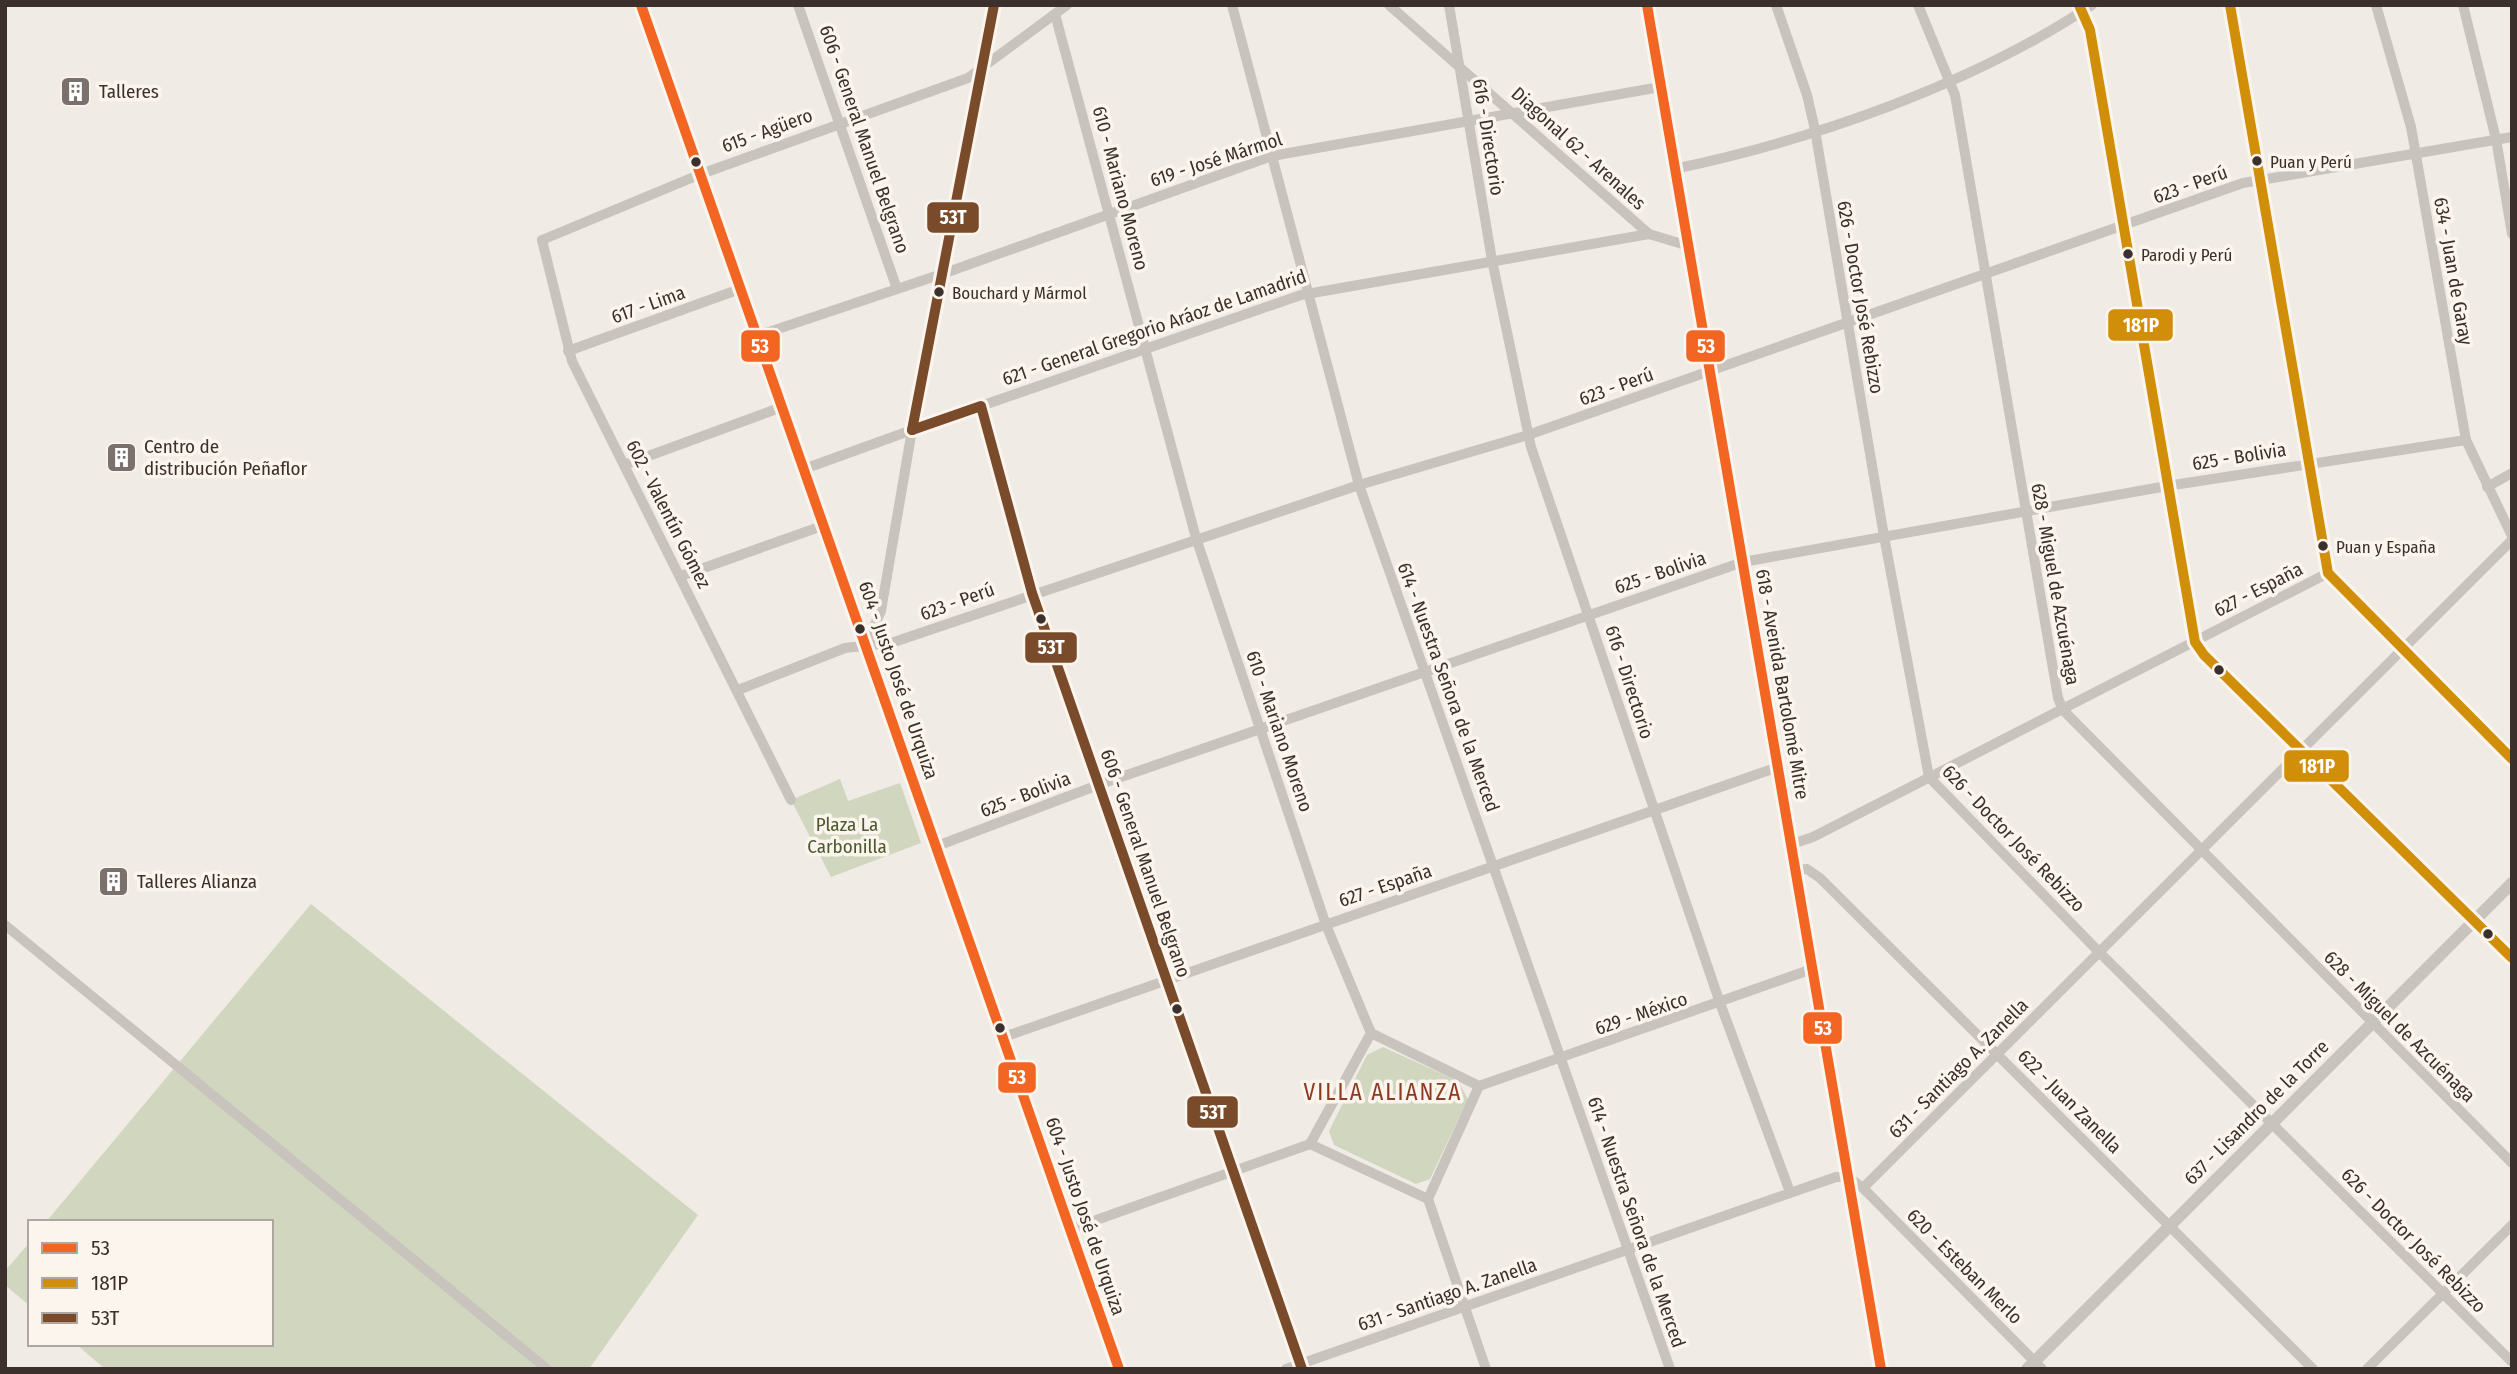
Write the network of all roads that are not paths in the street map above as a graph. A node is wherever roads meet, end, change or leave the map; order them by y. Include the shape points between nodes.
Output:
1 (641, 5) edge
2 (798, 5) edge
3 (994, 5) edge
4 (1067, 5) edge
5 (1232, 5) edge
6 (1389, 5) edge
7 (1449, 5) edge
8 (1647, 5) edge
9 (1776, 5) edge
10 (1918, 5) edge
11 (2230, 5) edge
12 (2376, 5) edge
13 (2463, 5) edge
14 (2085, 7) edge
15 (1055, 14) junction
16 (1460, 66) junction
17 (981, 71) junction
18 (1951, 82) junction
19 (1660, 87) junction
20 (1514, 113) junction
21 (1467, 119) junction
22 (840, 122) junction
23 (1815, 130) junction
24 (2512, 137) edge
25 (2496, 139) junction
26 (2416, 152) junction
27 (1272, 156) junction
28 (1674, 169) junction
29 (701, 174) junction
30 (2259, 179) junction
31 (1110, 213) junction
32 (2123, 228) junction
33 (1649, 234) junction
34 (2512, 234) edge
35 (545, 236) joint
36 (1689, 246) junction
37 (1492, 260) junction
38 (945, 273) junction
39 (1986, 276) junction
40 (897, 286) junction
41 (740, 289) junction
42 (1310, 293) junction
43 (1847, 324) junction
44 (757, 336) junction
45 (1146, 349) junction
46 (568, 351) junction
47 (1710, 371) junction
48 (981, 406) junction
49 (782, 407) junction
50 (912, 430) junction
51 (1528, 435) junction
52 (2466, 440) junction
53 (2308, 463) junction
54 (624, 465) junction
55 (804, 470) junction
56 (2512, 473) edge
57 (1359, 485) junction
58 (2167, 486) junction
59 (2487, 486) junction
60 (2026, 512) junction
61 (825, 525) junction
62 (1884, 536) junction
63 (1196, 538) junction
64 (2512, 538) edge
65 (1743, 562) junction
66 (2328, 573) junction
67 (681, 576) junction
68 (1032, 593) junction
69 (1589, 615) junction
70 (2195, 642) junction
71 (866, 644) junction
72 (2403, 651) junction
73 (1425, 672) junction
74 (738, 690) junction
75 (2063, 710) junction
76 (1262, 729) junction
77 (2302, 752) junction
78 (2512, 760) edge
79 (1778, 767) junction
80 (1929, 777) junction
81 (1098, 785) junction
82 (791, 800) dead end
83 (1653, 810) junction
84 (1792, 844) junction
85 (937, 846) junction
86 (2202, 851) junction
87 (1494, 866) junction
88 (1796, 870) junction
89 (2512, 883) edge
90 (2474, 920) junction
91 (5, 925) edge
92 (1326, 925) junction
93 (2099, 953) junction
94 (2512, 958) edge
95 (1812, 970) junction
96 (1167, 982) junction
97 (1720, 1003) junction
98 (2372, 1023) junction
99 (1371, 1033) junction
100 (1004, 1037) junction
101 (1998, 1053) junction
102 (1561, 1059) junction
103 (1479, 1086) junction
104 (2273, 1123) junction
105 (1310, 1144) junction
106 (2512, 1163) edge
107 (1233, 1171) junction
108 (1848, 1177) junction
109 (1863, 1188) junction
110 (1790, 1192) junction
111 (1428, 1199) junction
112 (2169, 1225) junction
113 (2512, 1225) edge
114 (1071, 1229) junction
115 (1629, 1251) junction
116 (2442, 1293) junction
117 (1464, 1306) junction
118 (2512, 1362) edge
119 (1301, 1366) edge
120 (2034, 1366) edge
121 (547, 1369) edge
122 (1119, 1369) edge
123 (1286, 1369) edge
124 (1486, 1369) edge
125 (1670, 1369) edge
126 (1881, 1369) edge
127 (2313, 1369) edge
128 (2367, 1369) edge

1 - 29 main road, 604 - Justo José de Urquiza
2 - 22 street, 606 - General Manuel Belgrano
3 - 17 street
4 - 15 street, 615 - Agüero
5 - 27 street, 614 - Nuestra Señora de la Merced
6 - 16 street, Diagonal 62 - Arenales
7 - 16 street, 616 - Directorio
8 - 19 main road, 618 - Avenida Bartolomé Mitre
9 - 23 street, 626 - Doctor José Rebizzo
10 - 18 street, 628 - Miguel de Azcuénaga
11 - 30 street
12 - 26 street, 634 - Juan de Garay
13 - 25 street
14 - 18 street
14 - 32 street
15 - 17 street, 615 - Agüero
15 - 31 street, 610 - Mariano Moreno
16 - 20 street, Diagonal 62 - Arenales
16 - 21 street, 616 - Directorio
17 - 22 street, 615 - Agüero
17 - 38 street
18 - 23 street
18 - 39 street, 628 - Miguel de Azcuénaga
19 - 20 street, 619 - José Mármol
19 - 28 main road, 618 - Avenida Bartolomé Mitre
20 - 21 street, 619 - José Mármol
20 - 33 street, Diagonal 62 - Arenales
21 - 27 street, 619 - José Mármol
21 - 37 street, 616 - Directorio
22 - 29 street, 615 - Agüero
22 - 40 street, 606 - General Manuel Belgrano
23 - 28 street
23 - 43 street, 626 - Doctor José Rebizzo
24 - 25 street, 623 - Perú
25 - 26 street, 623 - Perú
25 - 34 street
26 - 30 street, 623 - Perú
26 - 52 street, 634 - Juan de Garay
27 - 31 street, 619 - José Mármol
27 - 42 street, 614 - Nuestra Señora de la Merced
28 - 36 main road, 618 - Avenida Bartolomé Mitre
29 - 35 street, 615 - Agüero
29 - 41 main road, 604 - Justo José de Urquiza
30 - 32 street, 623 - Perú
30 - 53 street
31 - 38 street, 619 - José Mármol
31 - 45 street, 610 - Mariano Moreno
32 - 39 street, 623 - Perú
32 - 58 street
33 - 36 street, 621 - General Gregorio Aráoz de Lamadrid
33 - 37 street, 621 - General Gregorio Aráoz de Lamadrid
35 - 46 street, 602 - Valentín Gómez via 541,245
36 - 47 main road, 618 - Avenida Bartolomé Mitre
37 - 42 street, 621 - General Gregorio Aráoz de Lamadrid
37 - 51 street, 616 - Directorio
38 - 40 street, 619 - José Mármol
38 - 50 street
39 - 43 street, 623 - Perú
39 - 60 street, 628 - Miguel de Azcuénaga
40 - 44 street, 619 - José Mármol
41 - 44 main road, 604 - Justo José de Urquiza
41 - 46 street, 617 - Lima
42 - 45 street, 621 - General Gregorio Aráoz de Lamadrid
42 - 57 street, 614 - Nuestra Señora de la Merced
43 - 47 street, 623 - Perú
43 - 62 street, 626 - Doctor José Rebizzo
44 - 49 main road, 604 - Justo José de Urquiza
45 - 48 street, 621 - General Gregorio Aráoz de Lamadrid
45 - 63 street, 610 - Mariano Moreno
46 - 54 street, 602 - Valentín Gómez
47 - 51 street, 623 - Perú
47 - 65 main road, 618 - Avenida Bartolomé Mitre
48 - 50 street, 621 - General Gregorio Aráoz de Lamadrid
48 - 68 street, 606 - General Manuel Belgrano
49 - 54 street
49 - 55 main road, 604 - Justo José de Urquiza
50 - 55 street, 621 - General Gregorio Aráoz de Lamadrid
50 - 71 street via 881,611
51 - 57 street, 623 - Perú
51 - 69 street, 616 - Directorio
52 - 53 street, 625 - Bolivia
52 - 59 street, 634 - Juan de Garay
53 - 58 street, 625 - Bolivia
53 - 66 street
54 - 67 street, 602 - Valentín Gómez
55 - 61 main road, 604 - Justo José de Urquiza
56 - 59 street
57 - 63 street, 623 - Perú
57 - 73 street, 614 - Nuestra Señora de la Merced
58 - 60 street, 625 - Bolivia
58 - 70 street
59 - 64 street, 634 - Juan de Garay
60 - 62 street, 625 - Bolivia
60 - 75 street, 628 - Miguel de Azcuénaga via 2057,698
61 - 67 street
61 - 71 main road, 604 - Justo José de Urquiza
62 - 65 street, 625 - Bolivia
62 - 80 street, 626 - Doctor José Rebizzo
63 - 68 street, 623 - Perú
63 - 76 street, 610 - Mariano Moreno
64 - 72 street, 631 - Santiago A. Zanella
65 - 69 street, 625 - Bolivia
65 - 79 main road, 618 - Avenida Bartolomé Mitre
66 - 70 street, 627 - España
66 - 72 street
67 - 74 street, 602 - Valentín Gómez
68 - 71 street, 623 - Perú via 891,643
68 - 81 street, 606 - General Manuel Belgrano
69 - 73 street, 625 - Bolivia
69 - 83 street, 616 - Directorio
70 - 75 street, 627 - España
70 - 77 street
71 - 74 street, 623 - Perú
71 - 85 main road, 604 - Justo José de Urquiza
72 - 77 street, 631 - Santiago A. Zanella
72 - 78 street
73 - 76 street, 625 - Bolivia
73 - 87 street, 614 - Nuestra Señora de la Merced
74 - 82 street, 602 - Valentín Gómez
75 - 80 street, 627 - España
75 - 86 street, 628 - Miguel de Azcuénaga
76 - 81 street, 625 - Bolivia
76 - 92 street, 610 - Mariano Moreno
77 - 86 street, 631 - Santiago A. Zanella
77 - 90 street
79 - 83 street, 627 - España
79 - 84 main road, 618 - Avenida Bartolomé Mitre
80 - 84 street, 627 - España
80 - 93 street, 626 - Doctor José Rebizzo
81 - 85 street, 625 - Bolivia
81 - 96 street, 606 - General Manuel Belgrano
83 - 87 street, 627 - España
83 - 97 street, 616 - Directorio
84 - 88 main road, 618 - Avenida Bartolomé Mitre
85 - 100 main road, 604 - Justo José de Urquiza
86 - 93 street, 631 - Santiago A. Zanella
86 - 98 street, 628 - Miguel de Azcuénaga
87 - 92 street, 627 - España
87 - 102 street, 614 - Nuestra Señora de la Merced
88 - 95 main road, 618 - Avenida Bartolomé Mitre
88 - 101 street, 622 - Juan Zanella via 1807,869 1820,878
89 - 90 street, 637 - Lisandro de la Torre
90 - 94 street
90 - 98 street, 637 - Lisandro de la Torre
91 - 121 street
92 - 96 street, 627 - España
92 - 99 street, 610 - Mariano Moreno
93 - 101 street, 631 - Santiago A. Zanella
93 - 104 street, 626 - Doctor José Rebizzo
95 - 97 street, 629 - México
95 - 108 main road, 618 - Avenida Bartolomé Mitre
96 - 100 street, 627 - España
96 - 107 street, 606 - General Manuel Belgrano
97 - 102 street, 629 - México
97 - 110 street, 616 - Directorio
98 - 104 street, 637 - Lisandro de la Torre
98 - 106 street, 628 - Miguel de Azcuénaga
99 - 103 street
99 - 105 street
100 - 114 main road, 604 - Justo José de Urquiza
101 - 109 street, 631 - Santiago A. Zanella
101 - 112 street, 622 - Juan Zanella
102 - 103 street, 629 - México
102 - 115 street, 614 - Nuestra Señora de la Merced
103 - 111 street
104 - 112 street, 637 - Lisandro de la Torre
104 - 116 street, 626 - Doctor José Rebizzo
105 - 107 street
105 - 111 street
107 - 114 street
107 - 119 street, 606 - General Manuel Belgrano
108 - 109 street
108 - 110 street, 631 - Santiago A. Zanella
108 - 126 main road, 618 - Avenida Bartolomé Mitre
109 - 120 street, 620 - Esteban Merlo
110 - 115 street, 631 - Santiago A. Zanella
111 - 117 street
112 - 120 street, 637 - Lisandro de la Torre
112 - 127 street, 622 - Juan Zanella
113 - 116 street
114 - 122 main road, 604 - Justo José de Urquiza
115 - 117 street, 631 - Santiago A. Zanella
115 - 125 street, 614 - Nuestra Señora de la Merced
116 - 118 street, 626 - Doctor José Rebizzo
116 - 128 street
117 - 119 street, 631 - Santiago A. Zanella
117 - 124 street
119 - 123 street, 631 - Santiago A. Zanella

